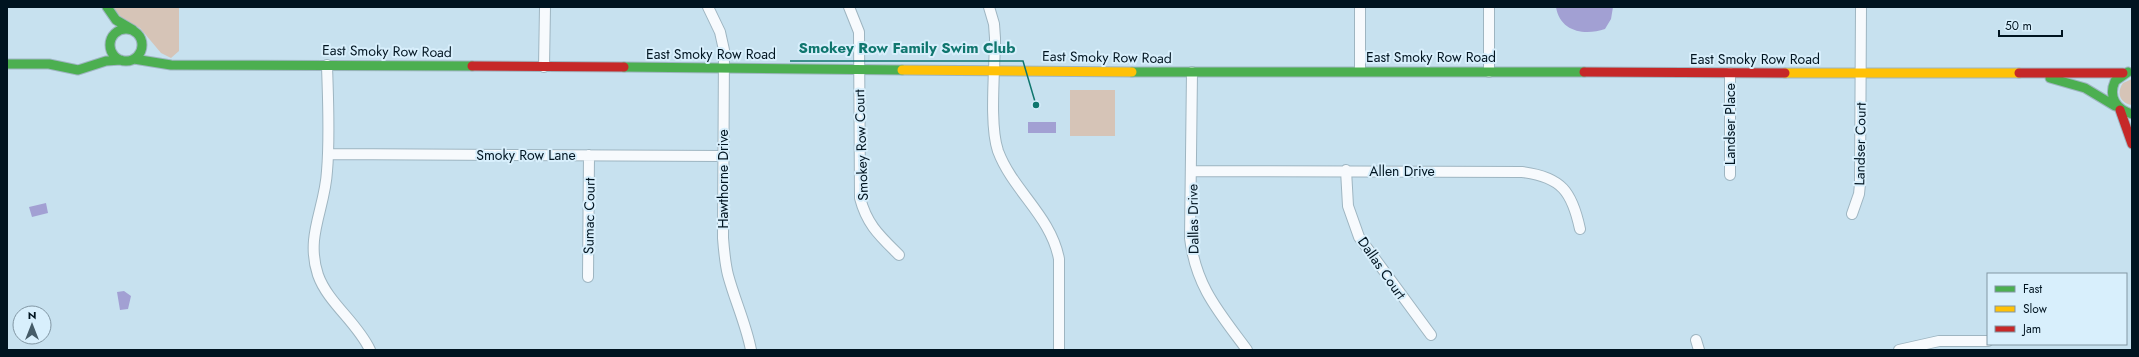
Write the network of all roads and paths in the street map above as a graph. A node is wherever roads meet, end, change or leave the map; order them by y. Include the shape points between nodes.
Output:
1 (100, 7) edge
2 (107, 7) edge
3 (545, 7) edge
4 (708, 7) edge
5 (849, 7) edge
6 (989, 7) edge
7 (1360, 7) edge
8 (1489, 7) edge
9 (1861, 7) edge
10 (133, 30) junction
11 (141, 37) junction
12 (110, 42) junction
13 (134, 59) junction
14 (120, 60) junction
15 (7, 64) edge
16 (49, 64) junction
17 (186, 64) junction
18 (327, 65) junction
19 (544, 67) junction
20 (724, 68) junction
21 (859, 69) junction
22 (994, 70) junction
23 (1360, 71) junction
24 (2129, 71) edge
25 (1192, 72) junction
26 (1489, 72) junction
27 (1730, 73) junction
28 (1861, 73) junction
29 (2028, 74) junction
30 (2118, 108) junction
31 (2132, 114) edge
32 (2132, 144) edge
33 (328, 154) junction
34 (589, 155) junction
35 (724, 156) junction
36 (1346, 170) junction
37 (1192, 171) junction
38 (1730, 175) dead end
39 (1852, 214) dead end
40 (1580, 229) dead end
41 (900, 255) dead end
42 (588, 277) dead end
43 (1431, 335) dead end
44 (1987, 341) edge
45 (370, 350) edge
46 (751, 350) edge
47 (1060, 350) edge
48 (1246, 350) edge
49 (1899, 350) edge

1 - 12 street
2 - 10 street via 116,20
3 - 19 street
4 - 20 street, Hawthorne Drive via 723,39
5 - 21 street, Smokey Row Court via 859,32
6 - 22 street via 994,24
7 - 23 street
8 - 26 street
9 - 28 street, Landser Court
10 - 11 street
10 - 12 street via 119,30
11 - 13 street via 142,49
11 - 17 street, East Smoky Row Road via 153,52 165,59
12 - 14 street via 114,56
12 - 16 street via 90,59
13 - 14 street
13 - 17 street, East Smoky Row Road via 171,65
14 - 16 street via 106,61 78,70
15 - 16 street
17 - 18 street, East Smoky Row Road
18 - 19 street, East Smoky Row Road
18 - 33 street
19 - 20 street, East Smoky Row Road
20 - 21 street, East Smoky Row Road
20 - 35 street, Hawthorne Drive
21 - 22 street, East Smoky Row Road
21 - 41 street, Smokey Row Court via 860,198 864,213 874,230
22 - 25 street, East Smoky Row Road
22 - 47 street via 995,141 998,151 1057,245
23 - 25 street, East Smoky Row Road
23 - 26 street, East Smoky Row Road
24 - 29 street
24 - 30 street via 2114,82 2112,88 2111,94
25 - 37 street, Dallas Drive
26 - 27 street, East Smoky Row Road
27 - 28 street, East Smoky Row Road
27 - 38 street, Landser Place
28 - 29 street, East Smoky Row Road
28 - 39 street, Landser Court via 1860,184
29 - 30 street via 2076,84 2105,98
30 - 31 street
30 - 32 street
33 - 34 street, Smoky Row Lane
33 - 45 street via 326,184 313,240 316,264 326,291 353,323
34 - 35 street, Smoky Row Lane
34 - 42 street, Sumac Court
35 - 46 street, Hawthorne Drive via 725,258
36 - 37 street, Allen Drive
36 - 40 street, Allen Drive via 1538,174 1552,180 1566,192 1575,206
36 - 43 street, Dallas Court via 1348,206 1359,238
37 - 48 street, Dallas Drive via 1190,238 1199,278 1209,299
44 - 49 street via 1939,341

